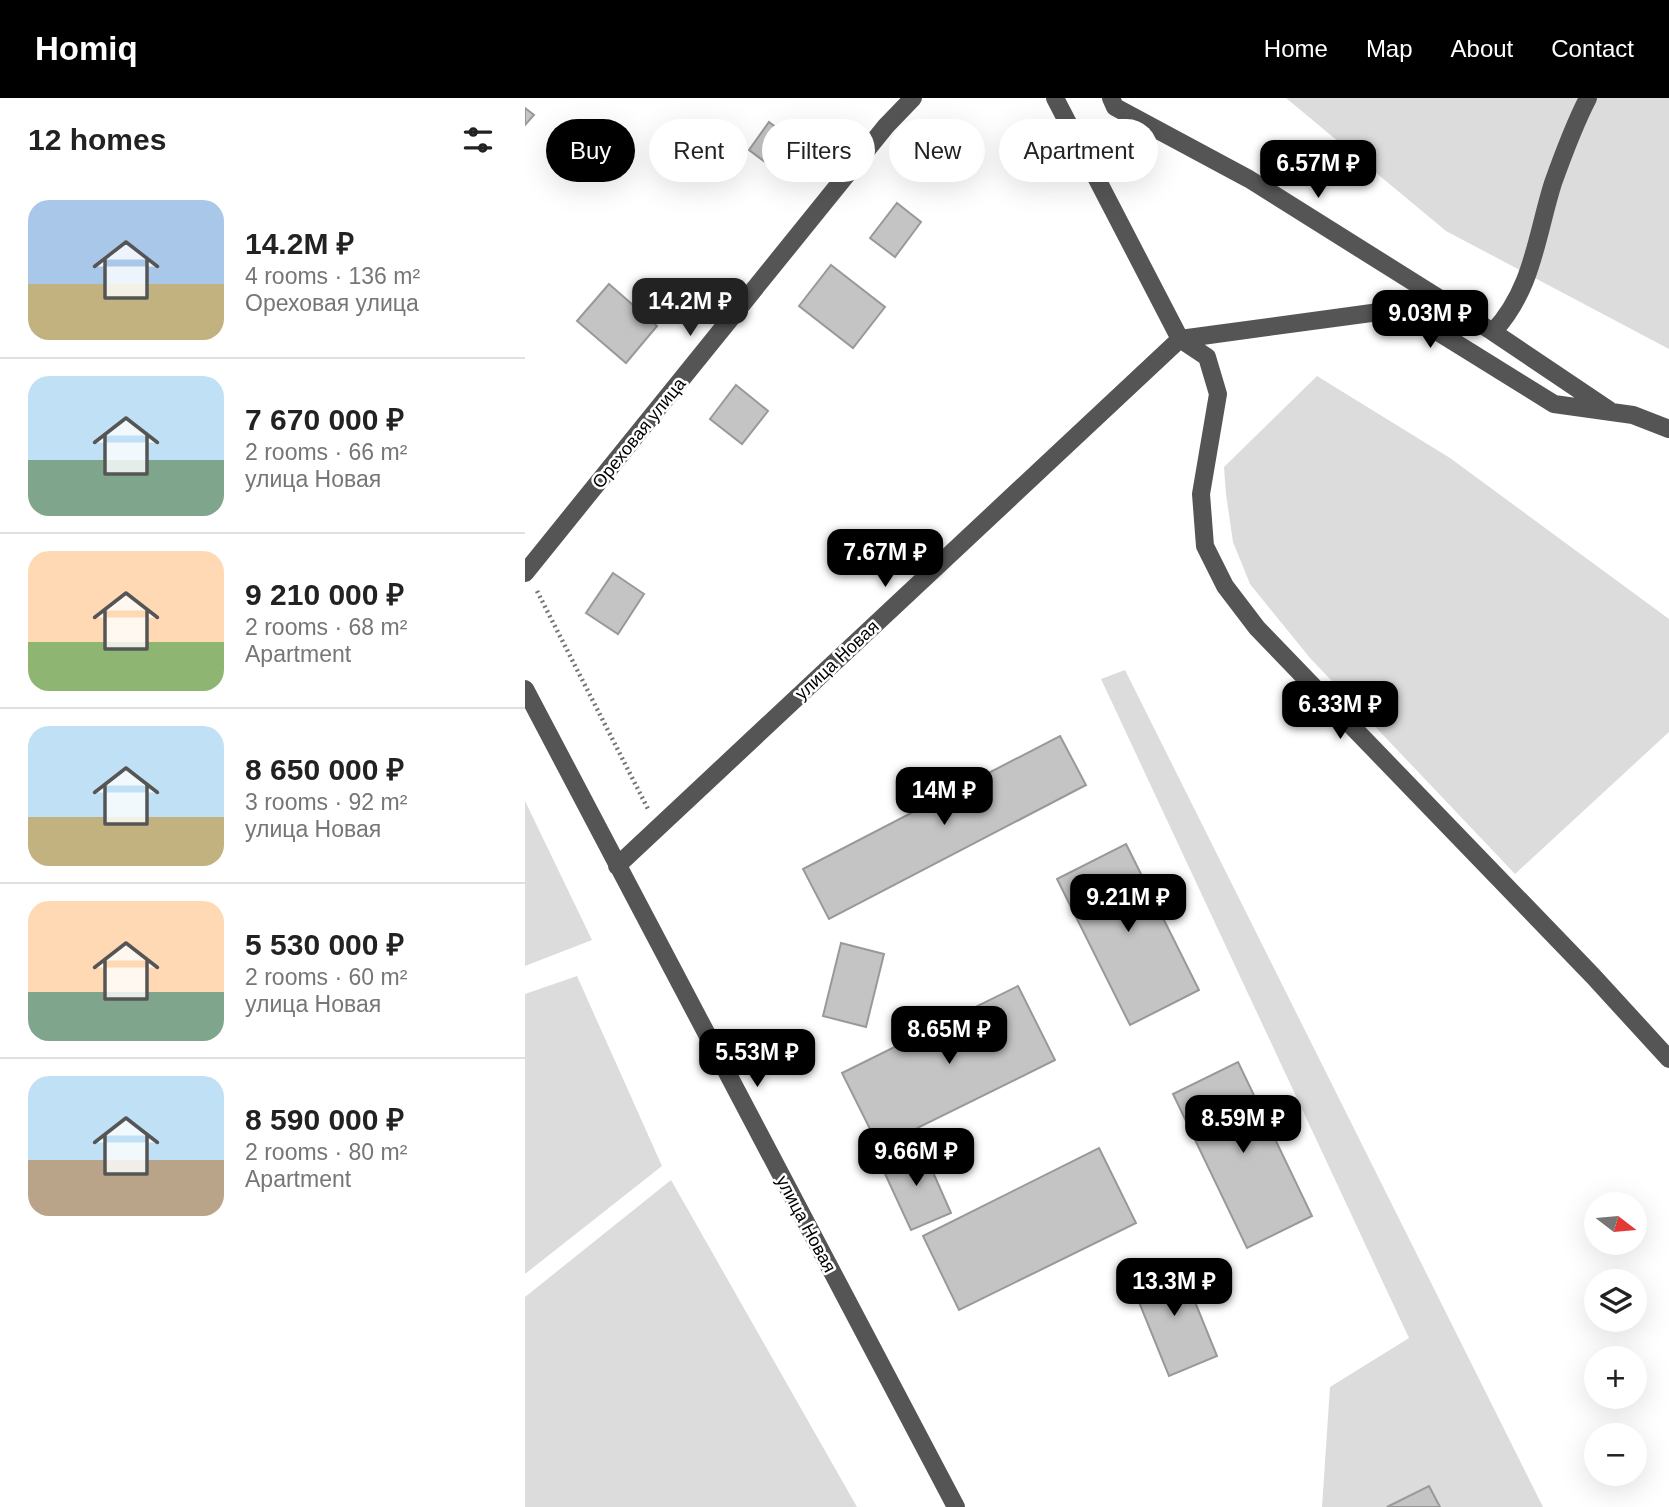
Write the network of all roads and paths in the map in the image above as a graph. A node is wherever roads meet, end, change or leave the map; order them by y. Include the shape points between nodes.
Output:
1 (913, 98) edge
2 (1055, 98) edge
3 (1111, 98) edge
4 (1588, 98) edge
5 (1493, 332) junction
6 (1180, 339) junction
7 (1615, 413) junction
8 (1669, 429) edge
9 (526, 572) edge
10 (525, 689) edge
11 (658, 828) junction
12 (617, 866) junction
13 (1669, 1059) edge
14 (956, 1507) edge

1 - 9 street, Ореховая улица
2 - 6 street
3 - 5 street via 1115,107 1249,179
4 - 5 street via 1553,184 1534,260 1509,314
5 - 7 street
6 - 7 street via 1401,309 1554,404
6 - 11 street, улица Новая
6 - 13 street via 1207,357 1218,394 1201,494 1205,545 1225,586 1258,628
7 - 8 street
9 - 11 path
10 - 12 street, улица Новая
11 - 12 street, улица Новая
12 - 14 street, улица Новая

